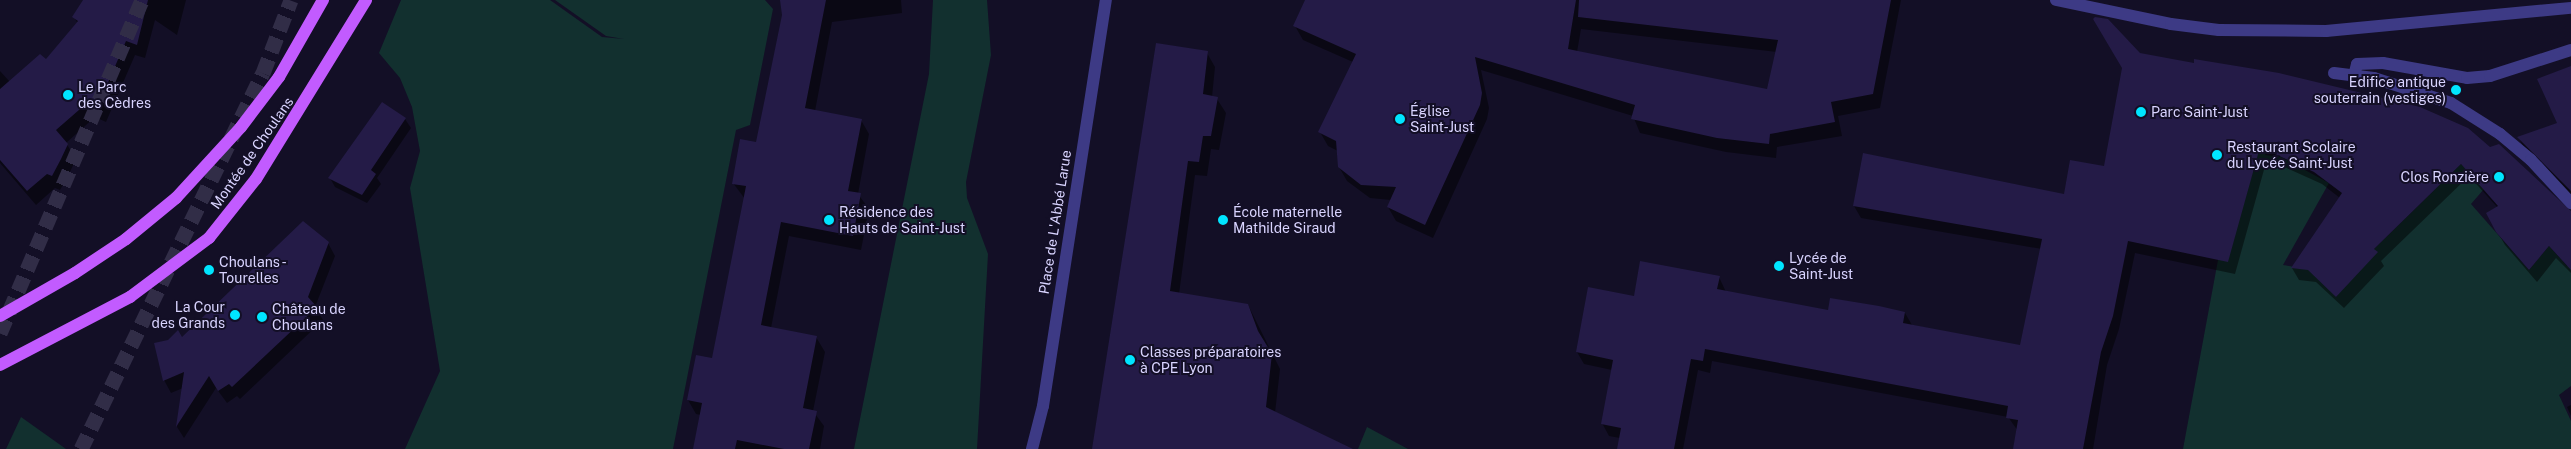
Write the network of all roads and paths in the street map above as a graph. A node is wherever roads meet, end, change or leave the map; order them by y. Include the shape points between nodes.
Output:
1 (323, 0) edge
2 (366, 0) edge
3 (1106, 0) edge
4 (2056, 0) edge
5 (2571, 8) edge
6 (2571, 50) edge
7 (2334, 73) dead end
8 (2354, 76) junction
9 (2571, 203) edge
10 (0, 316) edge
11 (0, 365) edge
12 (1032, 449) edge

1 - 10 main road, Montée de Choulans via 279,77 241,127 176,198 120,244
2 - 11 main road, Montée de Choulans via 256,179 209,238 125,300
3 - 12 street, Place de L'Abbé Larue via 1042,406
4 - 5 street via 2171,24 2219,30 2326,31
6 - 8 street via 2490,76 2466,78 2383,63 2357,64
7 - 8 street
8 - 9 street via 2424,93 2464,110 2532,160

